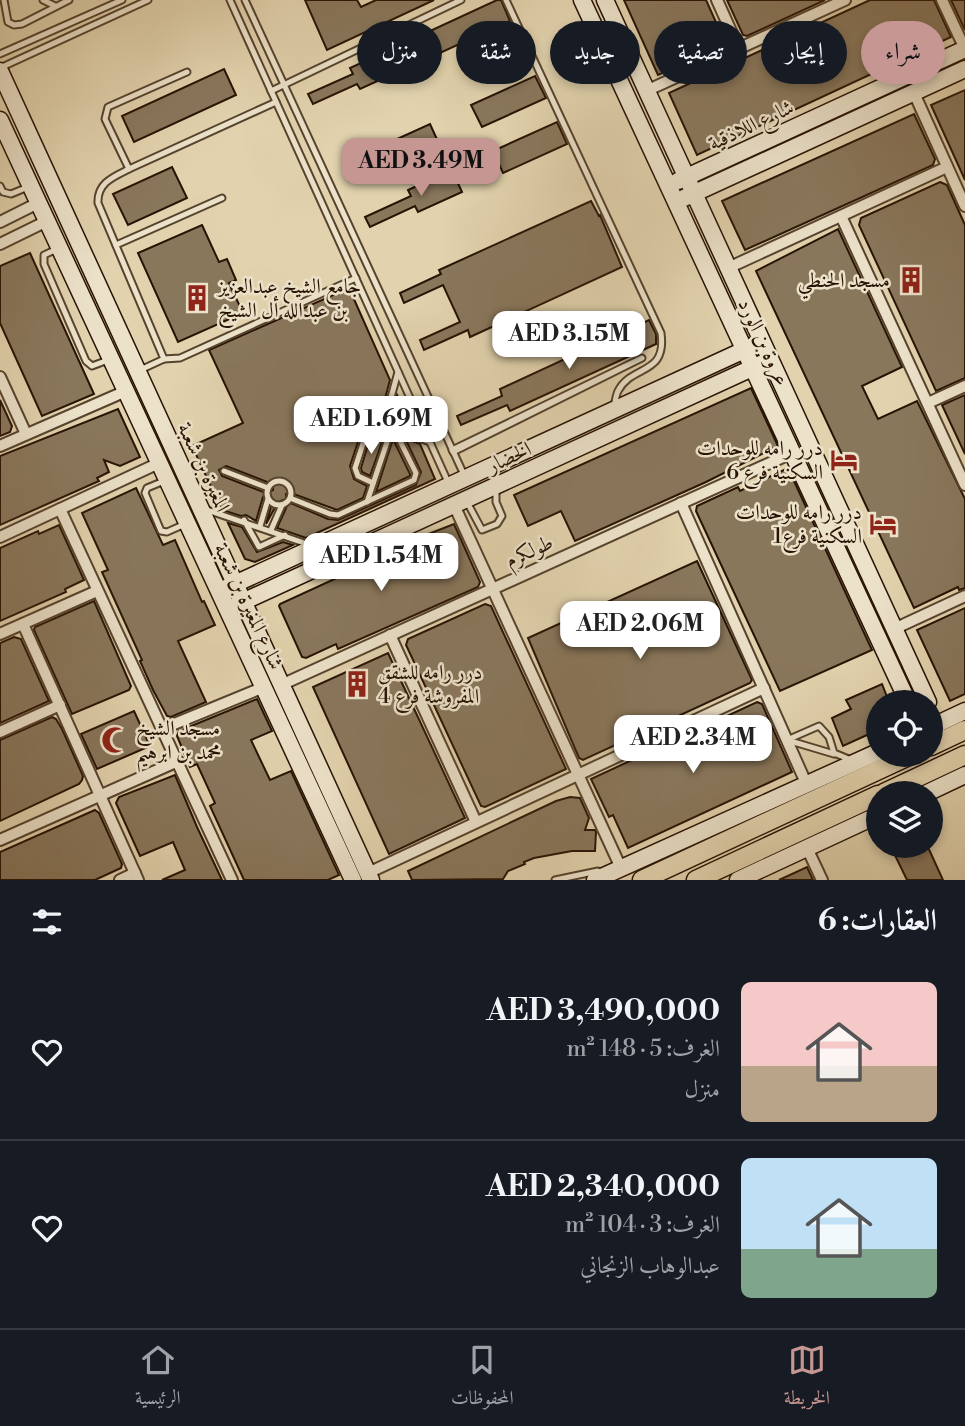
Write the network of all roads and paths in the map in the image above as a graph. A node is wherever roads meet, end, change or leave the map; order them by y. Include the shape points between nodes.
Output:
1 (4, 0) edge
2 (43, 0) edge
3 (69, 0) edge
4 (121, 0) edge
5 (148, 0) edge
6 (230, 0) edge
7 (245, 0) edge
8 (461, 0) edge
9 (506, 0) edge
10 (582, 0) edge
11 (605, 0) edge
12 (717, 0) edge
13 (845, 0) edge
14 (942, 0) edge
15 (55, 6) junction
16 (124, 11) junction
17 (726, 21) edge
18 (747, 45) edge
19 (965, 49) edge
20 (0, 54) edge
21 (0, 69) edge
22 (965, 69) edge
23 (187, 72) dead end
24 (662, 84) edge
25 (284, 85) junction
26 (271, 91) junction
27 (646, 91) junction
28 (914, 93) junction
29 (276, 102) junction
30 (2, 131) edge
31 (947, 167) junction
32 (129, 169) junction
33 (686, 177) junction
34 (329, 183) junction
35 (0, 186) edge
36 (30, 186) junction
37 (668, 186) junction
38 (315, 188) junction
39 (694, 194) junction
40 (222, 198) dead end
41 (676, 202) junction
42 (38, 203) junction
43 (965, 206) edge
44 (841, 216) junction
45 (47, 221) junction
46 (0, 222) edge
47 (1, 240) edge
48 (116, 245) junction
49 (59, 248) junction
50 (728, 268) junction
51 (356, 278) junction
52 (383, 300) junction
53 (368, 306) junction
54 (762, 342) junction
55 (744, 350) junction
56 (111, 359) junction
57 (164, 359) junction
58 (770, 360) junction
59 (753, 368) junction
60 (138, 371) junction
61 (398, 372) junction
62 (0, 377) edge
63 (965, 386) edge
64 (126, 391) junction
65 (928, 403) junction
66 (612, 410) junction
67 (387, 412) junction
68 (370, 429) junction
69 (394, 429) junction
70 (26, 434) junction
71 (389, 436) junction
72 (430, 442) junction
73 (449, 443) junction
74 (0, 446) edge
75 (433, 450) junction
76 (452, 451) junction
77 (792, 453) junction
78 (159, 463) junction
79 (224, 471) dead end
80 (465, 478) junction
81 (167, 480) junction
82 (373, 483) junction
83 (450, 485) junction
84 (965, 485) edge
85 (496, 486) junction
86 (268, 488) junction
87 (290, 498) junction
88 (268, 499) junction
89 (367, 502) junction
90 (460, 502) junction
91 (681, 503) junction
92 (282, 505) junction
93 (200, 508) junction
94 (61, 509) junction
95 (244, 520) junction
96 (187, 522) junction
97 (260, 526) junction
98 (271, 530) junction
99 (285, 535) junction
100 (0, 537) edge
101 (316, 547) junction
102 (235, 584) junction
103 (492, 589) junction
104 (97, 591) junction
105 (219, 591) junction
106 (965, 596) edge
107 (243, 602) junction
108 (228, 609) junction
109 (23, 624) junction
110 (894, 629) junction
111 (0, 634) edge
112 (390, 635) junction
113 (281, 685) junction
114 (264, 687) junction
115 (764, 688) junction
116 (902, 690) edge
117 (922, 690) edge
118 (60, 705) junction
119 (943, 714) edge
120 (961, 719) edge
121 (943, 724) edge
122 (162, 729) junction
123 (0, 732) edge
124 (943, 735) edge
125 (787, 740) junction
126 (837, 755) junction
127 (965, 755) edge
128 (866, 758) edge
129 (178, 761) junction
130 (857, 762) junction
131 (885, 767) edge
132 (578, 774) junction
133 (965, 775) edge
134 (910, 781) edge
135 (806, 783) junction
136 (943, 785) edge
137 (100, 795) junction
138 (866, 801) edge
139 (866, 821) edge
140 (476, 822) junction
141 (0, 840) edge
142 (807, 848) junction
143 (621, 868) junction
144 (137, 877) edge
145 (364, 878) edge
146 (120, 880) edge
147 (232, 880) edge
148 (555, 880) edge
149 (595, 880) edge
150 (642, 880) edge
151 (696, 880) edge
152 (738, 880) edge
153 (822, 880) edge

1 - 15 lane via 6,17 14,25
2 - 15 lane
3 - 15 lane
4 - 16 lane
4 - 20 lane
5 - 16 lane
6 - 26 lane
7 - 25 lane
8 - 25 lane
9 - 66 lane via 661,333 656,362 624,383
10 - 37 street, عروة بن الورد
11 - 27 street, عروة بن الورد
12 - 17 street
13 - 18 street
14 - 19 street
16 - 21 lane
19 - 33 street, شارع اللاذقية
21 - 60 street, المغيرة بن شعبة
22 - 28 street, شارع اللاذقية
23 - 32 lane via 108,107 105,119
24 - 27 street
25 - 26 lane
25 - 34 lane
26 - 29 lane
27 - 33 street, عروة بن الورد
28 - 31 street
28 - 39 street, شارع اللاذقية
29 - 32 lane
29 - 38 lane
30 - 36 street, شارع المغيرة بن شعبة
31 - 43 street
31 - 44 street
32 - 48 lane via 109,179 98,195
33 - 37 street, شارع اللاذقية
33 - 39 street, عروة بن الورد
34 - 38 lane
34 - 52 lane
35 - 36 lane via 2,192 11,194
36 - 42 street, شارع المغيرة بن شعبة
37 - 41 street, عروة بن الورد
38 - 51 lane
39 - 41 street, شارع اللاذقية
39 - 50 street, عروة بن الورد
40 - 48 lane
41 - 55 street, عروة بن الورد
42 - 45 street, شارع المغيرة بن شعبة
42 - 46 street
44 - 50 street
44 - 65 street
45 - 47 street
45 - 49 street, شارع المغيرة بن شعبة
48 - 57 lane
49 - 56 street, شارع المغيرة بن شعبة
49 - 56 lane via 44,255 44,264 86,361 92,366
50 - 54 street, عروة بن الورد
51 - 53 lane
51 - 57 lane via 180,358
52 - 53 lane
52 - 73 lane
53 - 61 lane
54 - 55 street, الخضار
54 - 58 street, عروة بن الورد
55 - 59 street, عروة بن الورد
55 - 66 street, الخضار
56 - 64 street, شارع المغيرة بن شعبة
57 - 60 lane
58 - 59 street, الخضار
58 - 110 street, عروة بن الورد
59 - 77 street, عروة بن الورد
59 - 85 street, الخضار
60 - 93 street, المغيرة بن شعبة
61 - 67 lane
61 - 72 lane
62 - 70 street
63 - 65 street
64 - 70 street
64 - 78 street, شارع المغيرة بن شعبة
65 - 84 street
66 - 80 street, الخضار
67 - 68 lane via 372,417
67 - 69 lane
68 - 71 lane via 377,437
68 - 82 lane via 355,468 358,476
69 - 71 lane
69 - 72 lane
69 - 89 lane via 416,477
70 - 74 street
71 - 82 lane
72 - 75 lane
73 - 75 lane
73 - 76 lane
75 - 83 lane
76 - 76 lane via 642,358
76 - 80 lane
77 - 91 street, طولكرم
77 - 116 street, عروة بن الورد
78 - 81 street, شارع المغيرة بن شعبة
78 - 94 street
79 - 86 lane
80 - 83 street, الخضار
81 - 96 street, شارع المغيرة بن شعبة
81 - 96 lane via 145,492 161,531
82 - 89 lane
83 - 101 street, الخضار
85 - 90 street, الخضار
85 - 90 lane via 502,516 497,524 482,530
86 - 87 lane via 276,481 284,482
86 - 88 lane
87 - 89 lane via 334,515
87 - 92 lane
88 - 92 lane
88 - 97 lane
90 - 103 street
90 - 107 street, الخضار
91 - 103 street, طولكرم
91 - 115 street
92 - 98 lane
93 - 95 lane
93 - 102 street, المغيرة بن شعبة
94 - 100 street
94 - 104 street
95 - 97 lane
95 - 99 lane via 259,547
96 - 105 street, شارع المغيرة بن شعبة
97 - 98 lane
98 - 99 lane
99 - 101 lane
101 - 102 street, الخضار
102 - 105 street, الخضار
102 - 107 street, المغيرة بن شعبة
103 - 112 street, طولكرم
103 - 132 street
104 - 109 street
104 - 122 street
105 - 108 street, شارع المغيرة بن شعبة
106 - 110 street
107 - 108 street, الخضار
107 - 113 street, المغيرة بن شعبة
108 - 114 street, شارع المغيرة بن شعبة
109 - 111 street
109 - 118 street
110 - 117 street, عروة بن الورد
112 - 113 street, طولكرم
112 - 140 street
113 - 145 street, المغيرة بن شعبة
114 - 122 street
114 - 145 street, شارع المغيرة بن شعبة
115 - 125 street
115 - 132 street
118 - 123 street
118 - 137 street
119 - 120 street
120 - 121 street
120 - 124 main road
122 - 129 street
125 - 126 lane
125 - 126 lane via 819,726
125 - 135 street
126 - 130 lane
127 - 134 main road
128 - 130 street
129 - 137 street
129 - 147 street
130 - 135 street
131 - 150 main road
132 - 140 street
132 - 143 street
133 - 136 street
135 - 143 street
137 - 141 street
137 - 144 street
138 - 151 main road
139 - 142 street
140 - 145 street
142 - 152 street
142 - 153 street
143 - 148 lane
143 - 149 street
144 - 146 street

